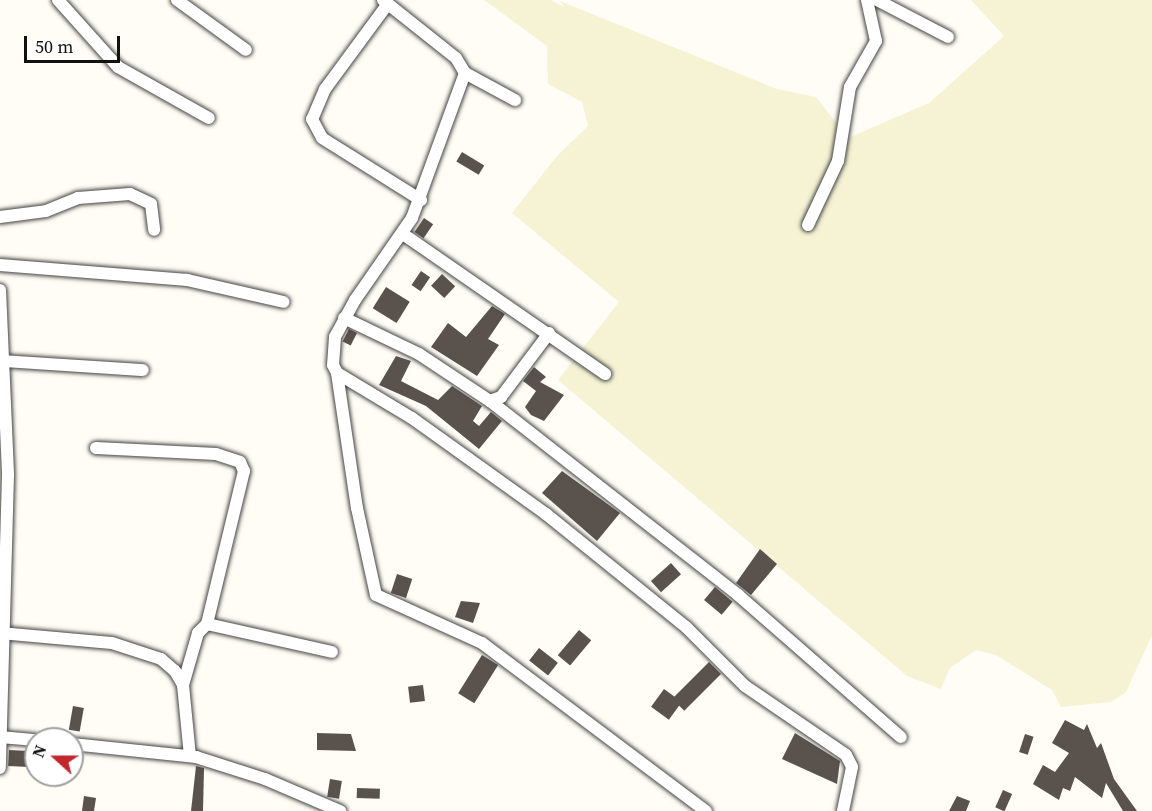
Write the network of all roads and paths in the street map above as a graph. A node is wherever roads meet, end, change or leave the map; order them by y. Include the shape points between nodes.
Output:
1 (58, 0) edge
2 (177, 0) edge
3 (867, 0) edge
4 (877, 0) edge
5 (385, 3) edge
6 (948, 37) dead end
7 (246, 50) dead end
8 (465, 73) junction
9 (515, 100) dead end
10 (209, 118) dead end
11 (421, 200) junction
12 (0, 217) edge
13 (808, 225) dead end
14 (154, 230) dead end
15 (403, 234) junction
16 (0, 266) edge
17 (0, 290) edge
18 (284, 302) dead end
19 (344, 318) junction
20 (549, 333) junction
21 (3, 361) junction
22 (142, 370) dead end
23 (337, 373) junction
24 (605, 374) dead end
25 (490, 401) junction
26 (96, 448) dead end
27 (4, 474) edge
28 (3, 552) edge
29 (207, 624) junction
30 (3, 633) edge
31 (332, 652) dead end
32 (183, 685) junction
33 (1, 737) edge
34 (901, 737) dead end
35 (24, 739) edge
36 (84, 745) edge
37 (190, 756) junction
38 (0, 768) edge
39 (340, 811) edge
40 (706, 811) edge
41 (843, 811) edge

1 - 10 street via 118,67
2 - 7 street
3 - 13 street via 876,41 850,87 838,161
4 - 6 street
5 - 8 street via 456,58
5 - 11 street via 333,76 312,119 322,138
8 - 9 street
8 - 11 street
11 - 15 street
12 - 14 street via 46,211 78,198 130,194 151,204
15 - 19 street
15 - 20 street
16 - 18 street via 187,280
17 - 21 street
19 - 23 street via 332,352
19 - 25 street via 419,354
20 - 24 street
20 - 25 street via 501,397
21 - 22 street
21 - 27 street
23 - 40 street via 359,519 376,594 482,643
23 - 41 street via 412,417 530,502 686,627 745,686 846,755 852,767
25 - 34 street via 738,595
26 - 29 street via 216,454 240,462 244,471
27 - 28 street
28 - 30 street
29 - 31 street
29 - 32 street via 198,633
30 - 32 street via 137,648 169,665
30 - 33 street
32 - 37 street
33 - 35 street
33 - 38 street
36 - 37 street
37 - 39 street via 265,779

